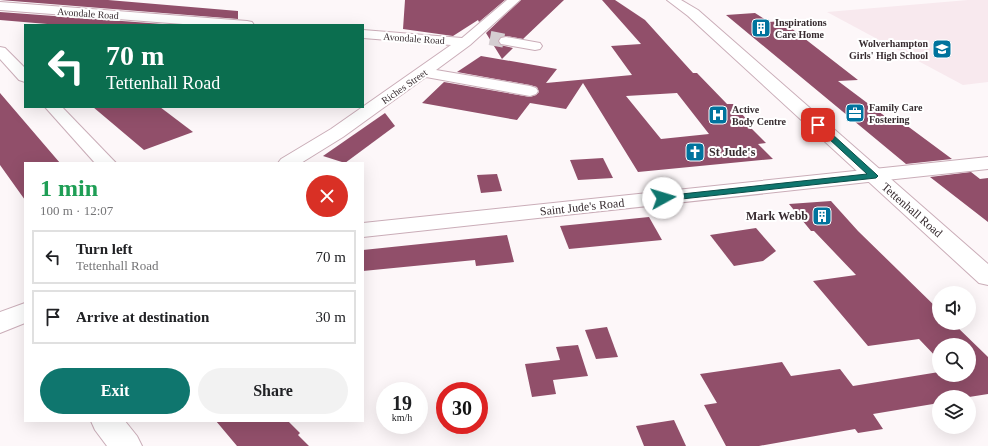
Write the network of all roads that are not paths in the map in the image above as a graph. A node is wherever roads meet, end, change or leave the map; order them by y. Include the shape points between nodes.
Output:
1 (514, 0) edge
2 (673, 0) edge
3 (0, 6) edge
4 (234, 24) edge
5 (364, 34) edge
6 (490, 38) tunnel mouth
7 (469, 39) junction
8 (506, 41) tunnel mouth
9 (534, 46) dead end
10 (0, 51) edge
11 (423, 72) junction
12 (24, 77) edge
13 (530, 91) dead end
14 (54, 108) edge
15 (105, 162) edge
16 (290, 162) edge
17 (988, 163) edge
18 (874, 176) junction
19 (364, 230) edge
20 (988, 277) edge
21 (24, 312) edge
22 (0, 323) edge
23 (107, 422) edge
24 (126, 446) edge

1 - 7 main road, Riches Street
2 - 18 main road, Tettenhall Road via 693,13
3 - 4 main road, Avondale Road
5 - 7 main road, Avondale Road
6 - 7 main road, Avondale Road
7 - 11 main road, Riches Street
8 - 9 main road
10 - 12 main road
11 - 13 main road
11 - 16 main road, Riches Street via 338,133
14 - 15 main road
17 - 18 main road, Saint Jude's Road
18 - 19 main road, Saint Jude's Road
18 - 20 main road, Tettenhall Road
21 - 22 main road
23 - 24 main road

